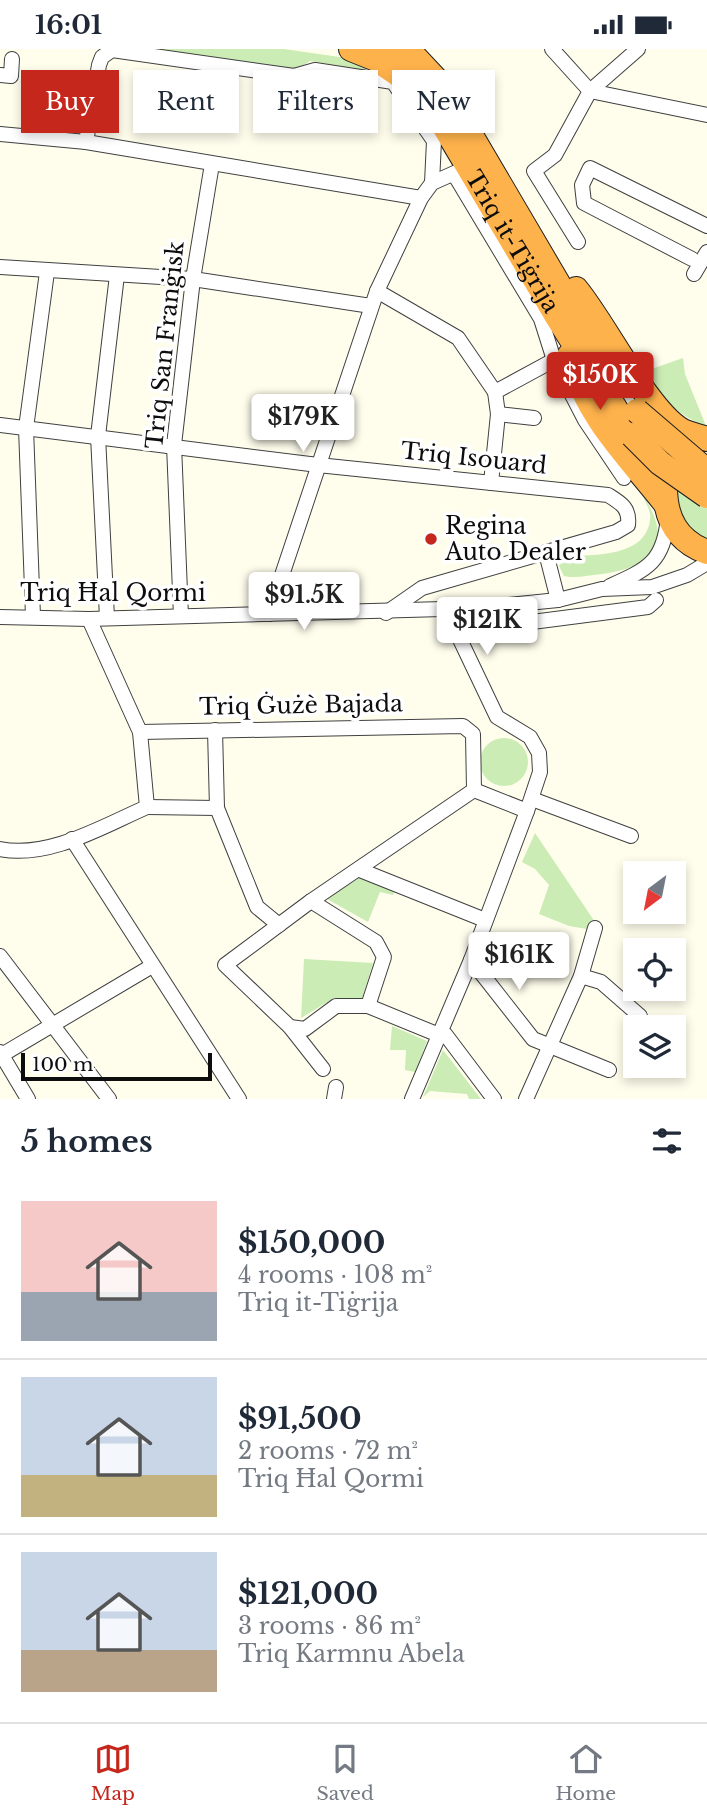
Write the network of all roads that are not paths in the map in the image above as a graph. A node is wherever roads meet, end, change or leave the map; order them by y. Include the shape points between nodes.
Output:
1 (351, 49) edge
2 (391, 49) edge
3 (408, 49) edge
4 (417, 49) edge
5 (552, 49) edge
6 (638, 49) edge
7 (12, 59) dead end
8 (96, 70) edge
9 (253, 70) edge
10 (396, 70) edge
11 (413, 70) edge
12 (421, 70) edge
13 (425, 70) edge
14 (0, 75) edge
15 (378, 80) edge
16 (590, 90) junction
17 (707, 115) edge
18 (87, 133) edge
19 (448, 133) edge
20 (462, 133) edge
21 (0, 134) edge
22 (86, 142) junction
23 (212, 164) junction
24 (461, 170) junction
25 (432, 183) junction
26 (421, 198) junction
27 (707, 226) edge
28 (579, 242) dead end
29 (539, 246) junction
30 (707, 252) edge
31 (692, 258) dead end
32 (0, 267) edge
33 (47, 272) junction
34 (694, 274) dead end
35 (117, 275) junction
36 (193, 279) junction
37 (377, 291) junction
38 (372, 306) junction
39 (555, 316) junction
40 (554, 360) junction
41 (495, 391) junction
42 (498, 414) junction
43 (534, 418) dead end
44 (0, 425) edge
45 (26, 428) junction
46 (98, 436) junction
47 (707, 439) edge
48 (174, 445) junction
49 (318, 465) junction
50 (707, 471) edge
51 (624, 478) dead end
52 (491, 483) junction
53 (707, 496) edge
54 (666, 510) junction
55 (707, 552) edge
56 (546, 553) junction
57 (707, 563) edge
58 (602, 589) junction
59 (558, 600) junction
60 (656, 600) dead end
61 (446, 610) junction
62 (386, 613) junction
63 (269, 614) junction
64 (33, 616) junction
65 (181, 616) junction
66 (0, 617) edge
67 (107, 618) junction
68 (89, 619) junction
69 (454, 632) junction
70 (215, 730) junction
71 (139, 732) junction
72 (474, 790) junction
73 (530, 805) junction
74 (147, 807) junction
75 (216, 808) junction
76 (631, 836) dead end
77 (72, 839) junction
78 (0, 849) edge
79 (360, 870) junction
80 (311, 901) junction
81 (485, 920) junction
82 (279, 925) junction
83 (595, 928) dead end
84 (0, 956) edge
85 (471, 960) junction
86 (152, 966) junction
87 (581, 976) junction
88 (368, 1006) junction
89 (639, 1015) edge
90 (52, 1025) junction
91 (290, 1027) junction
92 (439, 1035) junction
93 (548, 1047) junction
94 (1, 1054) edge
95 (323, 1069) dead end
96 (609, 1070) dead end
97 (28, 1099) edge
98 (109, 1099) edge
99 (239, 1099) edge
100 (412, 1099) edge
101 (494, 1099) edge
102 (526, 1099) edge

1 - 10 highway
2 - 11 highway, Triq it-Tiġrija
3 - 12 highway, Triq it-Tiġrija
4 - 13 highway
5 - 16 street
6 - 16 street
7 - 14 street via 10,76
8 - 9 street via 102,57 112,50
15 - 25 street via 393,82 434,141
16 - 17 street
16 - 28 street via 555,155 534,171
18 - 22 street
19 - 24 highway, Triq it-Tiġrija
20 - 29 highway, Triq it-Tiġrija
21 - 22 street
22 - 23 street
23 - 26 street
23 - 36 street, Triq San Franġisk
24 - 25 street
24 - 39 highway, Triq it-Tiġrija
24 - 40 street via 541,319
25 - 26 street
26 - 37 street
27 - 31 street via 590,168 586,176 584,203
29 - 47 highway via 596,313 658,410 681,430
29 - 50 highway, Triq it-Tiġrija, bridge via 637,411
30 - 34 street
32 - 33 street
33 - 35 street
33 - 45 street
35 - 36 street
35 - 46 street
36 - 38 street
36 - 48 street, Triq San Franġisk
37 - 38 street
37 - 41 street via 458,338
38 - 49 street
39 - 53 highway, Triq it-Tiġrija, bridge via 632,435 660,463
39 - 54 highway via 591,409
40 - 41 street
40 - 51 street via 585,420
41 - 42 street
42 - 43 street
42 - 52 street
44 - 45 street, Triq Isouard
45 - 46 street, Triq Isouard
45 - 64 street
46 - 48 street, Triq Isouard
46 - 67 street
47 - 54 highway via 688,449 673,466 665,487
48 - 49 street, Triq Isouard
48 - 65 street, Triq San Franġisk
49 - 52 street, Triq Isouard
49 - 63 street
52 - 56 street, Triq Isouard via 608,495 624,505 628,525
54 - 55 highway via 681,536
54 - 58 street, Triq Ħal Qormi via 666,539 658,556 643,571
56 - 59 street
56 - 62 street, Triq Isouard via 422,588
57 - 58 street, Triq Ħal Qormi via 652,587
58 - 59 street, Triq Ħal Qormi
59 - 61 street, Triq Ħal Qormi
60 - 69 street via 648,607
61 - 62 street, Triq Ħal Qormi
61 - 69 street
62 - 63 street, Triq Ħal Qormi
63 - 65 street, Triq Ħal Qormi
64 - 66 street, Triq Ħal Qormi
64 - 68 street, Triq Ħal Qormi
65 - 67 street, Triq Ħal Qormi
67 - 68 street, Triq Ħal Qormi
68 - 71 street
69 - 73 street via 497,717 530,737 539,753 540,772
70 - 71 street, Triq Ġużè Bajada
70 - 72 street, Triq Ġużè Bajada via 463,726 474,734
70 - 75 street
71 - 74 street
72 - 73 street
72 - 79 street
73 - 76 street
73 - 81 street
74 - 75 street
74 - 77 street
75 - 82 street via 257,907
77 - 78 street via 37,849
77 - 86 street
79 - 80 street
79 - 81 street
80 - 82 street
80 - 88 street via 376,941 384,957
81 - 85 street
82 - 91 street via 225,965
83 - 87 street
84 - 90 street
85 - 92 street
85 - 93 street via 533,1039
86 - 90 street
86 - 99 street
87 - 89 street via 601,982
87 - 93 street
88 - 91 street via 336,1006 305,1029
88 - 92 street
90 - 94 street
90 - 98 street
91 - 95 street
92 - 100 street
92 - 101 street via 444,1034
93 - 96 street
93 - 102 street
94 - 97 street

